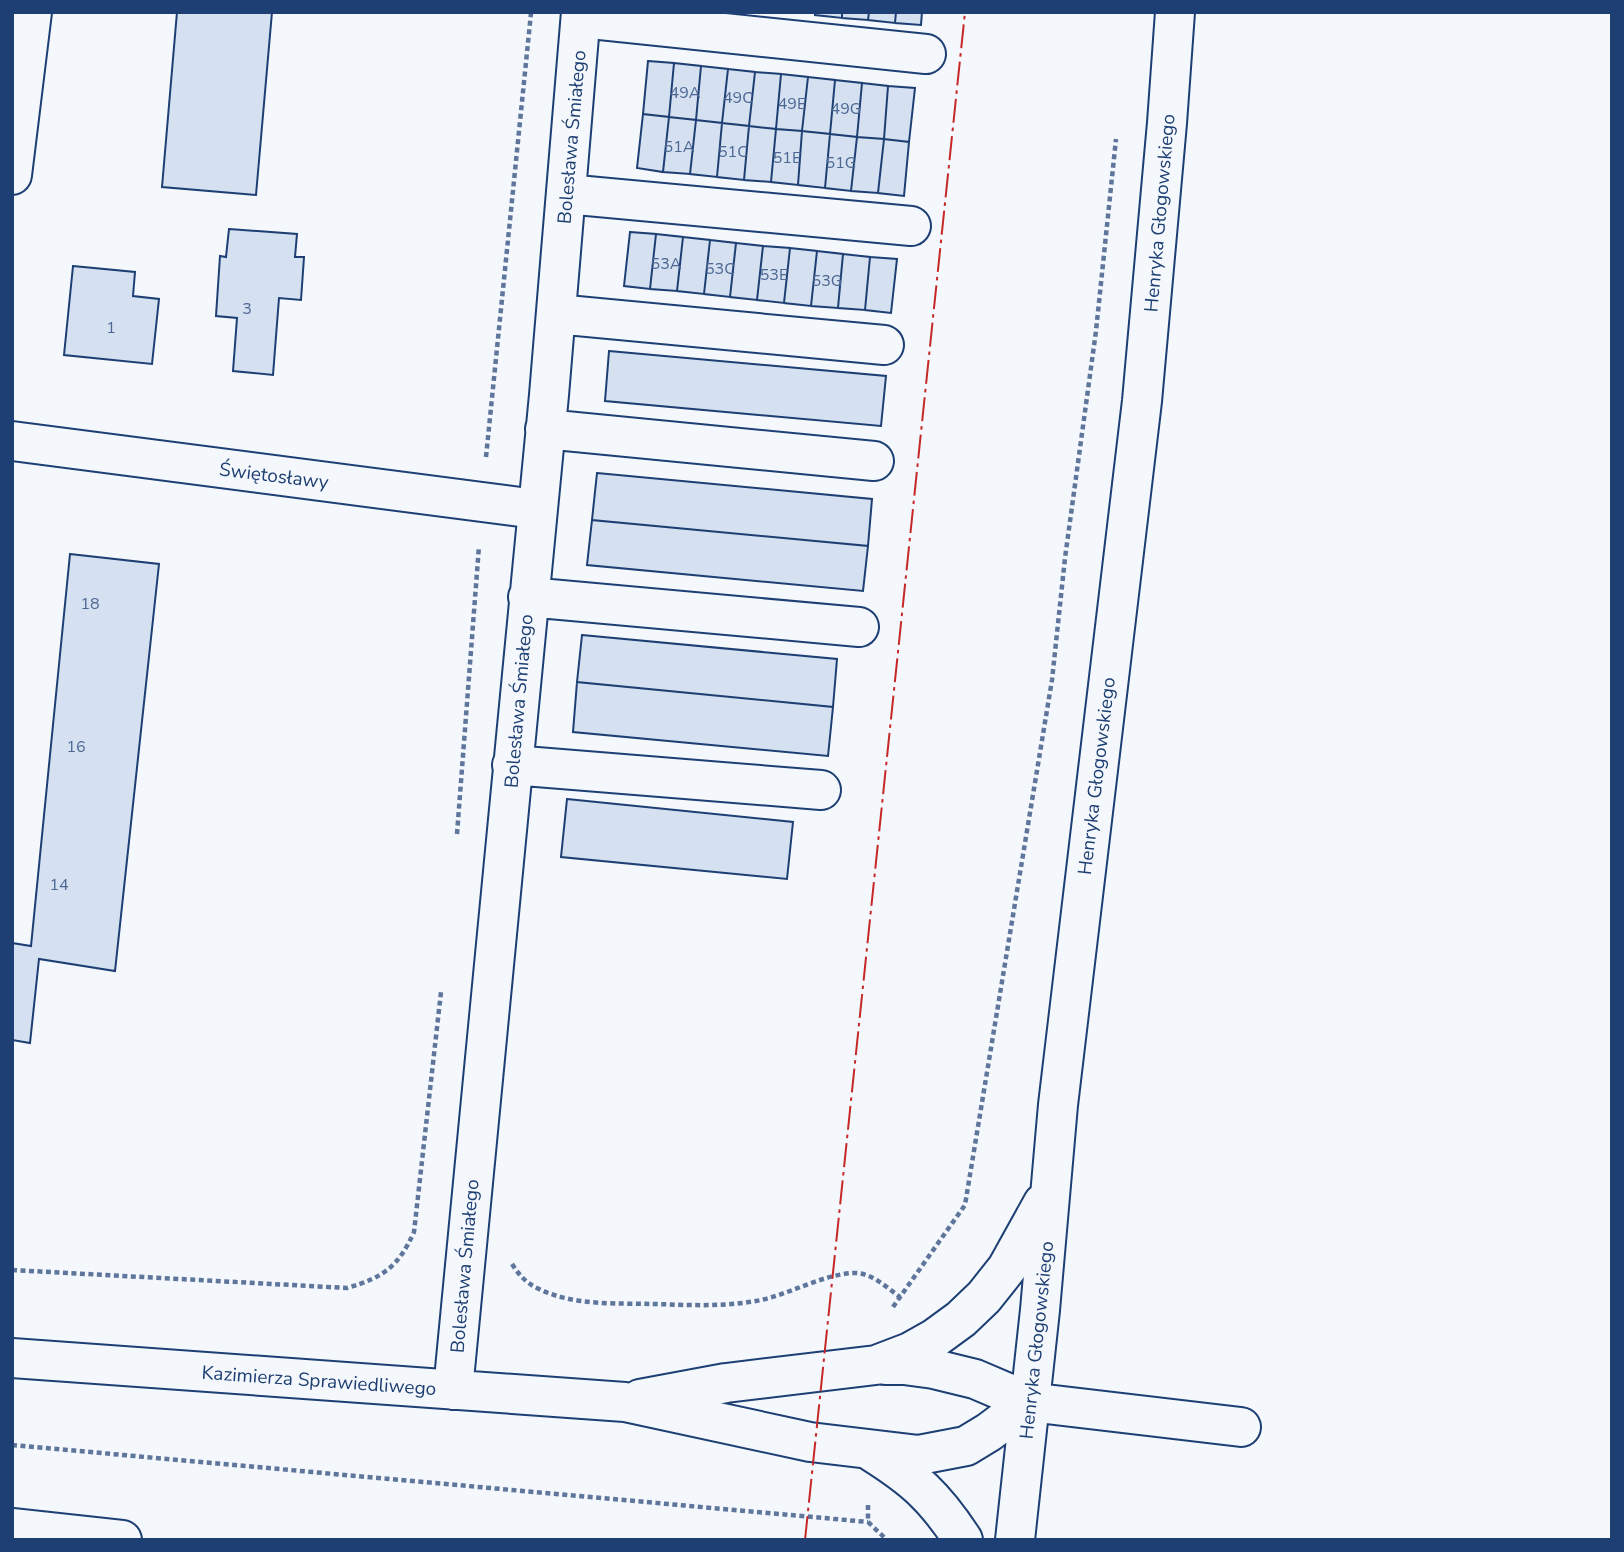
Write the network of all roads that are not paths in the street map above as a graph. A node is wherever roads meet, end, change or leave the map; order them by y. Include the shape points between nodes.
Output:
1 (32, 12) edge
2 (1175, 12) edge
3 (581, 15) edge
4 (926, 54) dead end
5 (12, 175) edge
6 (566, 194) junction
7 (911, 226) dead end
8 (555, 314) junction
9 (884, 345) dead end
10 (545, 429) junction
11 (12, 441) edge
12 (874, 461) dead end
13 (536, 509) junction
14 (528, 597) junction
15 (859, 627) dead end
16 (512, 765) junction
17 (821, 790) dead end
18 (1051, 1189) junction
19 (12, 1358) edge
20 (876, 1365) junction
21 (453, 1390) junction
22 (625, 1402) junction
23 (1029, 1402) junction
24 (1241, 1427) dead end
25 (867, 1449) junction
26 (12, 1528) edge
27 (122, 1540) edge
28 (963, 1540) edge
29 (1015, 1540) edge

1 - 5 street
2 - 18 street, Henryka Głogowskiego via 1142,401
3 - 4 street
3 - 6 street, Bolesława Śmiałego
6 - 7 street
6 - 8 street, Bolesława Śmiałego
8 - 9 street
8 - 10 street, Bolesława Śmiałego
10 - 12 street
10 - 13 street, Bolesława Śmiałego
11 - 13 street, Świętosławy
13 - 14 street, Bolesława Śmiałego
14 - 15 street
14 - 16 street, Bolesława Śmiałego
16 - 17 street
16 - 21 street, Bolesława Śmiałego
18 - 20 street, Kazimierza Sprawiedliwego via 1007,1268 984,1297 935,1338
18 - 23 street, Henryka Głogowskiego
19 - 21 street, Kazimierza Sprawiedliwego
20 - 22 street, Kazimierza Sprawiedliwego via 726,1383
20 - 23 street, Kazimierza Sprawiedliwego via 934,1369 975,1379
21 - 22 street, Kazimierza Sprawiedliwego
22 - 25 street, Kazimierza Sprawiedliwego via 810,1443
23 - 24 street
23 - 25 street, Kazimierza Sprawiedliwego via 966,1446 919,1455
23 - 29 street, Henryka Głogowskiego
25 - 28 street via 922,1487
26 - 27 street

